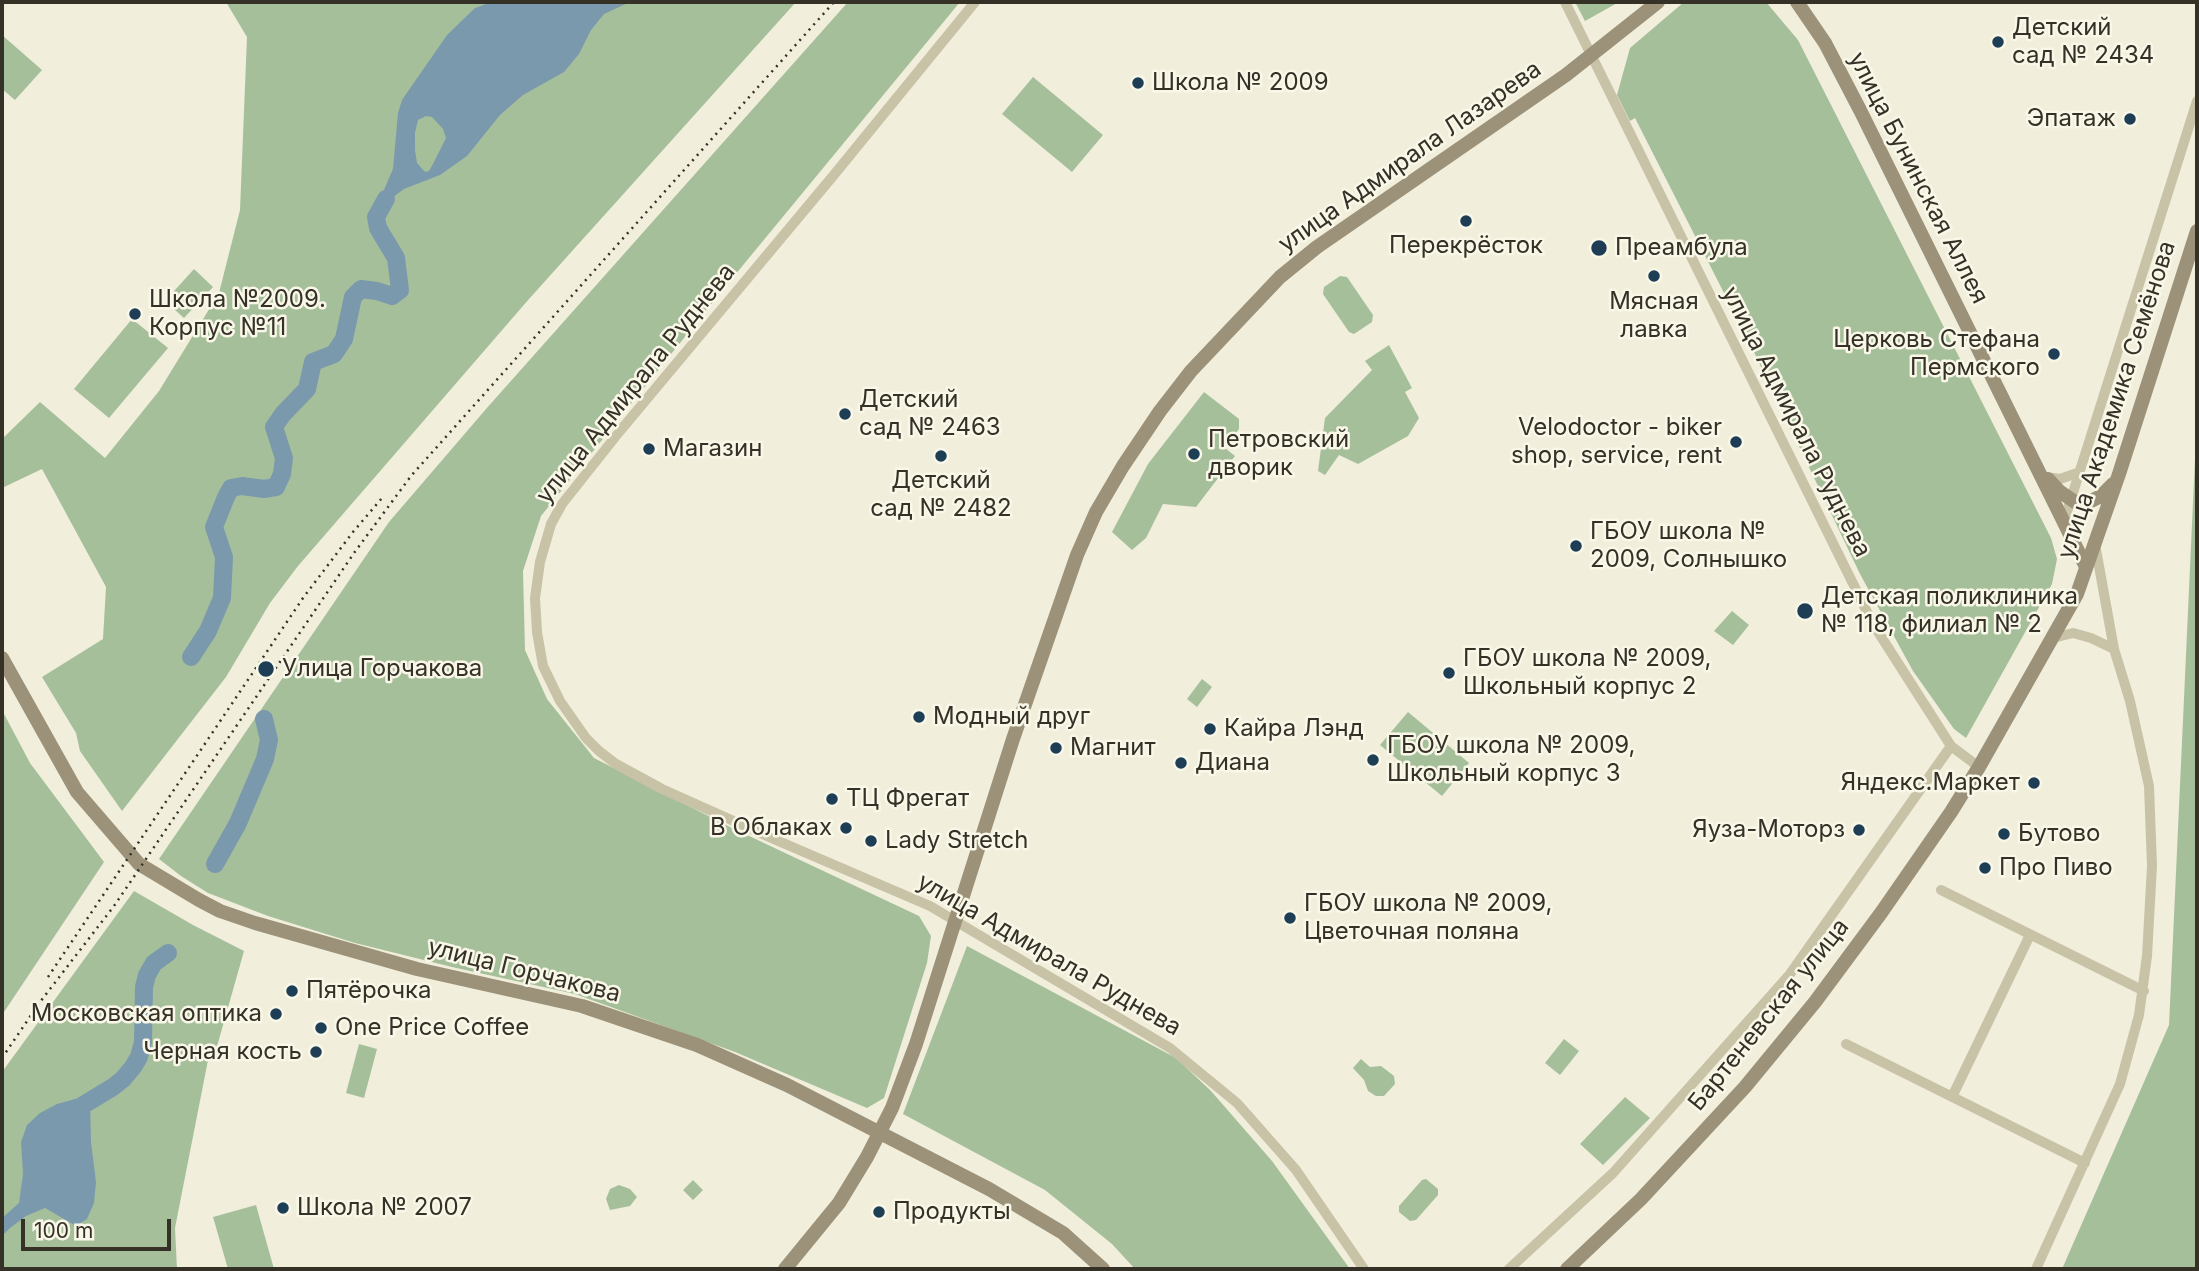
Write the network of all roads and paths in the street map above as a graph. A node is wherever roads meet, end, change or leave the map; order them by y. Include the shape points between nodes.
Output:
1 (975, 2) edge
2 (1565, 2) edge
3 (1658, 2) edge
4 (1797, 2) edge
5 (1591, 57) junction
6 (2197, 102) edge
7 (2197, 231) edge
8 (2080, 472) junction
9 (2041, 473) junction
10 (2117, 481) junction
11 (2071, 499) junction
12 (2064, 521) junction
13 (2095, 541) junction
14 (2086, 567) junction
15 (2053, 638) junction
16 (2114, 649) junction
17 (2, 658) edge
18 (1951, 746) junction
19 (1979, 767) junction
20 (1941, 890) dead end
21 (954, 920) junction
22 (2030, 935) junction
23 (2144, 991) junction
24 (1846, 1044) dead end
25 (1952, 1097) junction
26 (880, 1131) junction
27 (2085, 1163) junction
28 (785, 1269) edge
29 (1102, 1269) edge
30 (1364, 1269) edge
31 (1509, 1269) edge
32 (1567, 1269) edge
33 (2036, 1269) edge

1 - 21 street, улица Адмирала Руднева via 566,498 551,524 535,598 543,666 560,701 598,751 662,789
2 - 5 street, улица Адмирала Руднева
3 - 5 street, улица Адмирала Лазарева
4 - 9 street, улица Бунинская Аллея via 1825,43 1860,110
5 - 18 street, улица Адмирала Руднева via 1873,624
5 - 21 street, улица Адмирала Лазарева via 1317,247 1272,286 1191,371 1160,411 1103,501 1076,555
6 - 8 street
7 - 10 street, улица Академика Семёнова
8 - 9 street via 2060,480
8 - 11 street
9 - 11 street
9 - 12 street, улица Бунинская Аллея
10 - 11 street via 2094,501 2085,504
10 - 13 street, улица Академика Семёнова
11 - 12 street
12 - 14 street, улица Бунинская Аллея
13 - 14 street, улица Академика Семёнова
13 - 16 street
14 - 15 street, улица Академика Семёнова
15 - 16 street via 2073,633
15 - 19 street, улица Академика Семёнова
16 - 23 street via 2140,739 2151,810
17 - 26 street, улица Горчакова via 77,792 139,864 199,900 255,923 417,969 582,1006 651,1028 745,1065
18 - 19 street, улица Адмирала Руднева
18 - 31 street via 1790,974 1613,1173
19 - 32 street, Бартеневская улица via 1881,913 1806,1013 1641,1199
20 - 22 street
21 - 26 street, улица Адмирала Лазарева via 916,1044
21 - 30 street, улица Адмирала Руднева via 1170,1048 1237,1103 1296,1170
22 - 23 street
22 - 25 street
23 - 27 street via 2120,1084
24 - 25 street
25 - 27 street
26 - 28 street, улица Адмирала Лазарева via 839,1203
26 - 29 street, улица Горчакова via 1045,1221
27 - 33 street

